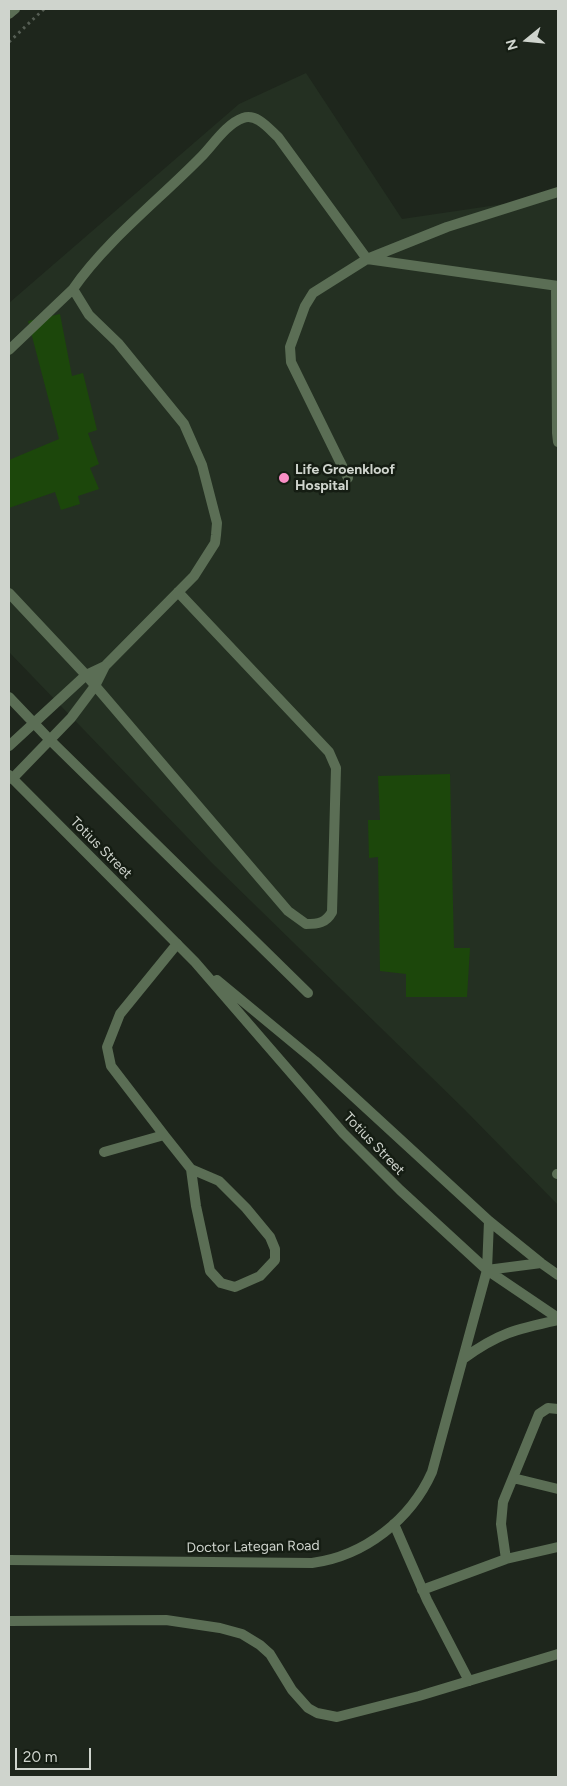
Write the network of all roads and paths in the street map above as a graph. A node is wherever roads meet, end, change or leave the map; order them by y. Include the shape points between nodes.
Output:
1 (15, 9) edge
2 (9, 14) edge
3 (558, 192) edge
4 (367, 259) junction
5 (557, 286) edge
6 (73, 289) junction
7 (9, 350) edge
8 (558, 442) edge
9 (348, 478) dead end
10 (178, 592) junction
11 (9, 593) edge
12 (106, 666) junction
13 (86, 675) junction
14 (95, 686) junction
15 (9, 696) edge
16 (34, 722) junction
17 (50, 740) junction
18 (9, 746) edge
19 (10, 777) edge
20 (177, 944) junction
21 (195, 962) junction
22 (308, 993) dead end
23 (164, 1135) junction
24 (104, 1152) dead end
25 (191, 1169) junction
26 (489, 1220) junction
27 (541, 1263) junction
28 (486, 1270) junction
29 (558, 1275) edge
30 (558, 1319) edge
31 (463, 1359) junction
32 (558, 1409) edge
33 (513, 1478) junction
34 (558, 1489) edge
35 (394, 1524) junction
36 (558, 1547) edge
37 (506, 1559) junction
38 (9, 1560) edge
39 (422, 1590) junction
40 (9, 1621) edge
41 (558, 1654) edge
42 (469, 1681) junction

1 - 2 street
3 - 4 street via 447,227
4 - 5 street
4 - 6 street via 278,137 254,118 242,118 104,251
4 - 9 street via 313,294 305,306 290,347 291,362
5 - 8 street
6 - 7 street
6 - 10 street via 90,315 118,343 184,424 202,465 217,523 215,543 194,576
10 - 12 street
10 - 14 street via 334,760 332,912 329,918 324,922 306,924 288,910
11 - 13 street
12 - 13 street
12 - 14 street
13 - 14 street
13 - 16 street
14 - 17 street via 72,718
15 - 16 street
16 - 17 street
16 - 18 street
17 - 19 street
17 - 22 street
19 - 20 street, Totius Street
20 - 21 street, Totius Street
20 - 23 street via 120,1014 107,1047 111,1066
21 - 26 street, Totius Street via 315,1061
21 - 28 street, Totius Street via 343,1133
23 - 24 street
23 - 25 street
25 - 25 street via 219,1181 270,1237 276,1249 275,1260 260,1276 235,1287 221,1283 210,1271
26 - 27 street, Totius Street
26 - 28 street, Doctor Lategan Road
27 - 28 street
27 - 29 street, Totius Street
28 - 30 street, Totius Street
28 - 31 street, Doctor Lategan Road
30 - 31 street via 496,1337
31 - 35 street, Doctor Lategan Road via 432,1472 415,1502
32 - 33 street via 548,1408 539,1414
33 - 34 street
33 - 37 street via 502,1513
35 - 38 street, Doctor Lategan Road via 350,1552 312,1563
35 - 39 street
36 - 37 street
37 - 39 street
39 - 42 street
40 - 42 street via 166,1620 242,1634 270,1654 292,1690 308,1708 337,1718
41 - 42 street

